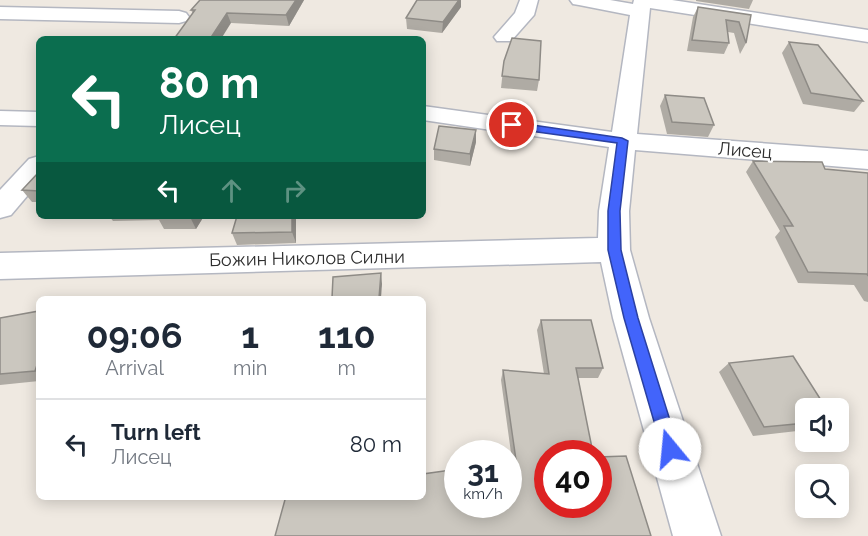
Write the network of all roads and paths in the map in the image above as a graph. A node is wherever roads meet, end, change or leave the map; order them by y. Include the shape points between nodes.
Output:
1 (192, 0) edge
2 (529, 0) edge
3 (579, 0) edge
4 (746, 0) edge
5 (767, 2) dead end
6 (642, 4) edge
7 (0, 13) edge
8 (179, 17) junction
9 (160, 36) edge
10 (868, 36) edge
11 (504, 37) dead end
12 (426, 113) edge
13 (0, 118) edge
14 (36, 119) edge
15 (622, 141) junction
16 (868, 160) edge
17 (36, 168) edge
18 (0, 208) edge
19 (614, 250) junction
20 (0, 266) edge
21 (697, 536) edge

1 - 8 street
2 - 11 street via 524,15
3 - 6 street
4 - 5 street
6 - 10 street
6 - 15 street
7 - 8 street
8 - 9 street
12 - 15 street, Лисец
13 - 14 street
15 - 16 street, Лисец
15 - 19 street
17 - 18 street
19 - 20 street, Божин Николов Силни
19 - 21 street

